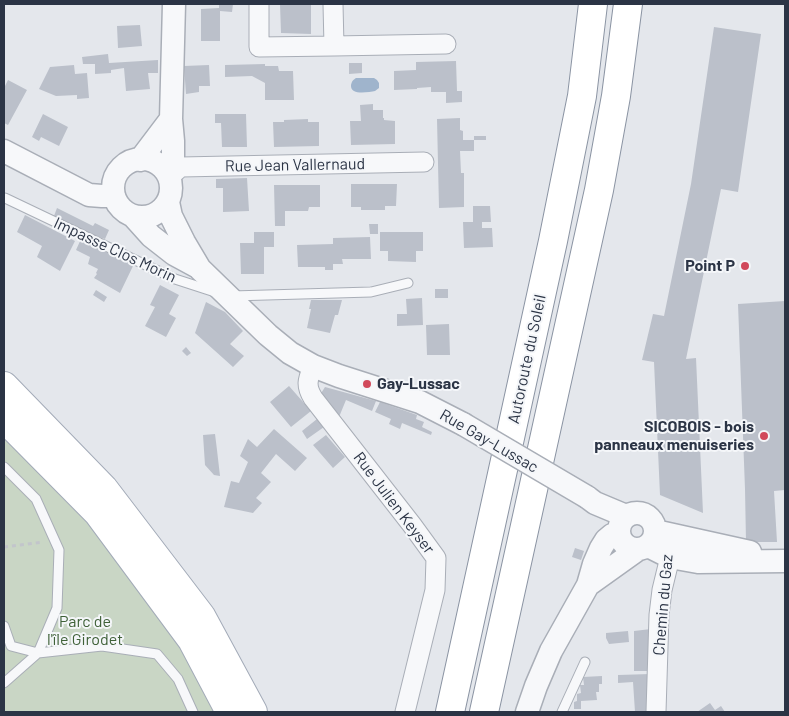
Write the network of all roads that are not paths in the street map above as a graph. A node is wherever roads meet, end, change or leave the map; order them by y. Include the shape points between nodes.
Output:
1 (174, 4) edge
2 (259, 4) edge
3 (334, 4) edge
4 (593, 4) edge
5 (628, 4) edge
6 (446, 44) dead end
7 (334, 46) junction
8 (171, 120) junction
9 (4, 151) edge
10 (140, 160) junction
11 (424, 162) dead end
12 (169, 177) junction
13 (114, 196) junction
14 (4, 198) edge
15 (168, 202) junction
16 (133, 216) junction
17 (200, 269) junction
18 (408, 283) dead end
19 (228, 296) junction
20 (313, 366) junction
21 (4, 386) edge
22 (4, 418) edge
23 (4, 467) edge
24 (621, 525) junction
25 (647, 542) junction
26 (670, 557) junction
27 (785, 560) edge
28 (588, 584) junction
29 (4, 626) edge
30 (38, 653) junction
31 (585, 662) dead end
32 (4, 683) edge
33 (193, 712) edge
34 (230, 712) edge
35 (253, 712) edge
36 (405, 712) edge
37 (450, 712) edge
38 (484, 712) edge
39 (527, 712) edge
40 (562, 712) edge
41 (656, 712) edge

1 - 8 street
2 - 7 street via 260,47
3 - 7 street
4 - 37 main road, Autoroute du Soleil via 582,96 553,242
5 - 38 main road, Autoroute du Soleil via 599,190
6 - 7 street
8 - 10 street
8 - 12 street via 173,162
9 - 13 street via 89,195
10 - 12 street via 157,163
10 - 13 street via 128,163 119,172 114,183
11 - 12 street, Rue Jean Vallernaud via 181,167
12 - 15 street via 171,194
13 - 16 street via 121,208
14 - 19 lane, Impasse Clos Morin via 175,280
15 - 16 street via 153,215
15 - 17 street via 171,216
16 - 17 street via 151,236
17 - 19 street, Rue Gay-Lussac
18 - 19 lane, Impasse Clos Morin via 371,292
19 - 20 street, Rue Gay-Lussac via 268,335
20 - 24 street, Rue Gay-Lussac, bridge via 420,402 591,500
20 - 36 street, Rue Julien Keyser via 308,386 313,398 436,558 435,590
21 - 35 main road via 104,489 201,616
22 - 34 main road via 98,514 192,640
23 - 30 lane via 36,499 59,550 58,608
24 - 25 street via 619,538 627,547 632,549
24 - 25 street via 636,513 646,515 653,522
24 - 28 street via 601,548
25 - 26 street
25 - 27 street
25 - 28 street
26 - 27 street via 698,562
26 - 41 street, Chemin du Gaz via 659,615
28 - 39 street via 551,651
29 - 30 lane via 11,646
30 - 32 lane
30 - 33 lane via 102,646 157,654 178,679
31 - 40 lane

